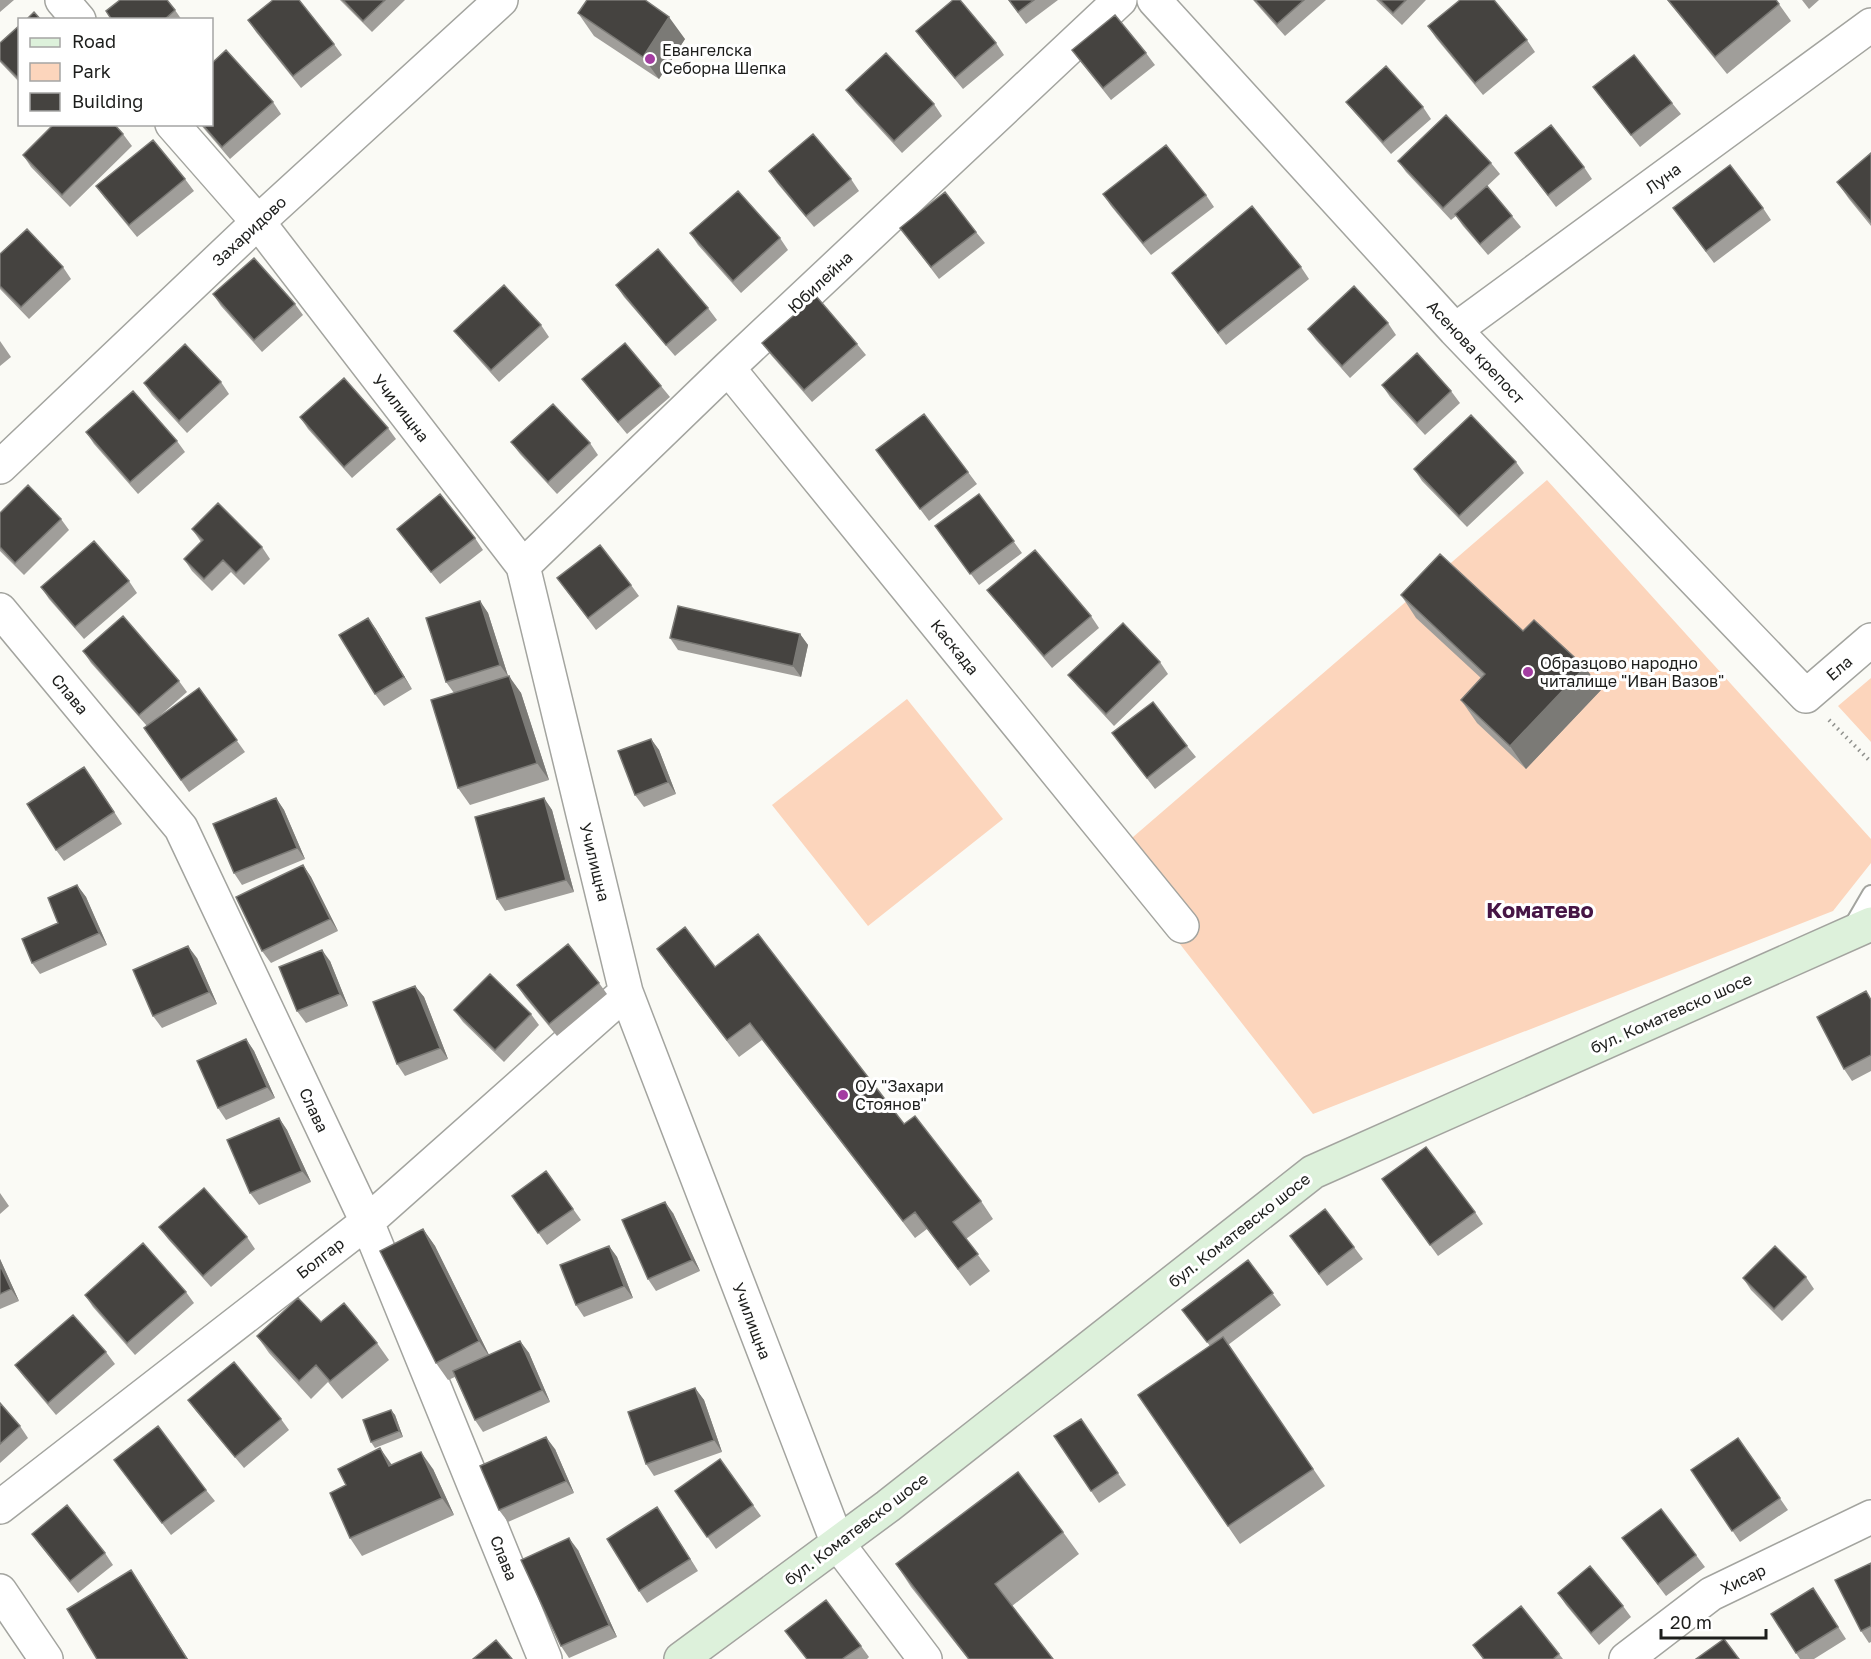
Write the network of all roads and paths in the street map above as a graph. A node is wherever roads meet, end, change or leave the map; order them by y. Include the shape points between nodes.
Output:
1 (62, 0) edge
2 (501, 0) edge
3 (1120, 0) edge
4 (1154, 0) edge
5 (78, 18) edge
6 (1871, 25) edge
7 (174, 126) edge
8 (258, 222) junction
9 (1455, 330) junction
10 (728, 368) junction
11 (0, 467) edge
12 (523, 566) junction
13 (0, 610) edge
14 (1871, 640) edge
15 (1806, 696) junction
16 (1871, 762) edge
17 (1871, 894) edge
18 (1182, 926) dead end
19 (1858, 930) edge
20 (626, 992) junction
21 (367, 1222) junction
22 (0, 1507) edge
23 (1871, 1517) edge
24 (838, 1544) junction
25 (0, 1591) edge
26 (46, 1659) edge
27 (545, 1659) edge
28 (681, 1659) edge
29 (924, 1659) edge
30 (1626, 1659) edge

1 - 5 street
2 - 8 street, Захаридово
3 - 10 street, Юбилейна
4 - 9 street, Асенова крепост
6 - 9 street, Луна
7 - 8 street, Училищна
8 - 11 street, Захаридово
8 - 12 street, Училищна
9 - 15 street, Асенова крепост
10 - 12 street, Юбилейна
10 - 18 street, Каскада
12 - 20 street, Училищна
13 - 21 street, Слава via 181,828
14 - 15 street, Ела
15 - 16 path
17 - 19 lane
19 - 24 main road, бул. Коматевско шосе via 1313,1172
20 - 21 street, Болгар
20 - 24 street, Училищна
21 - 22 street, Болгар
21 - 27 street, Слава
23 - 30 street, Хисар via 1711,1594
24 - 28 main road, бул. Коматевско шосе
24 - 29 street, Училищна
25 - 26 street

